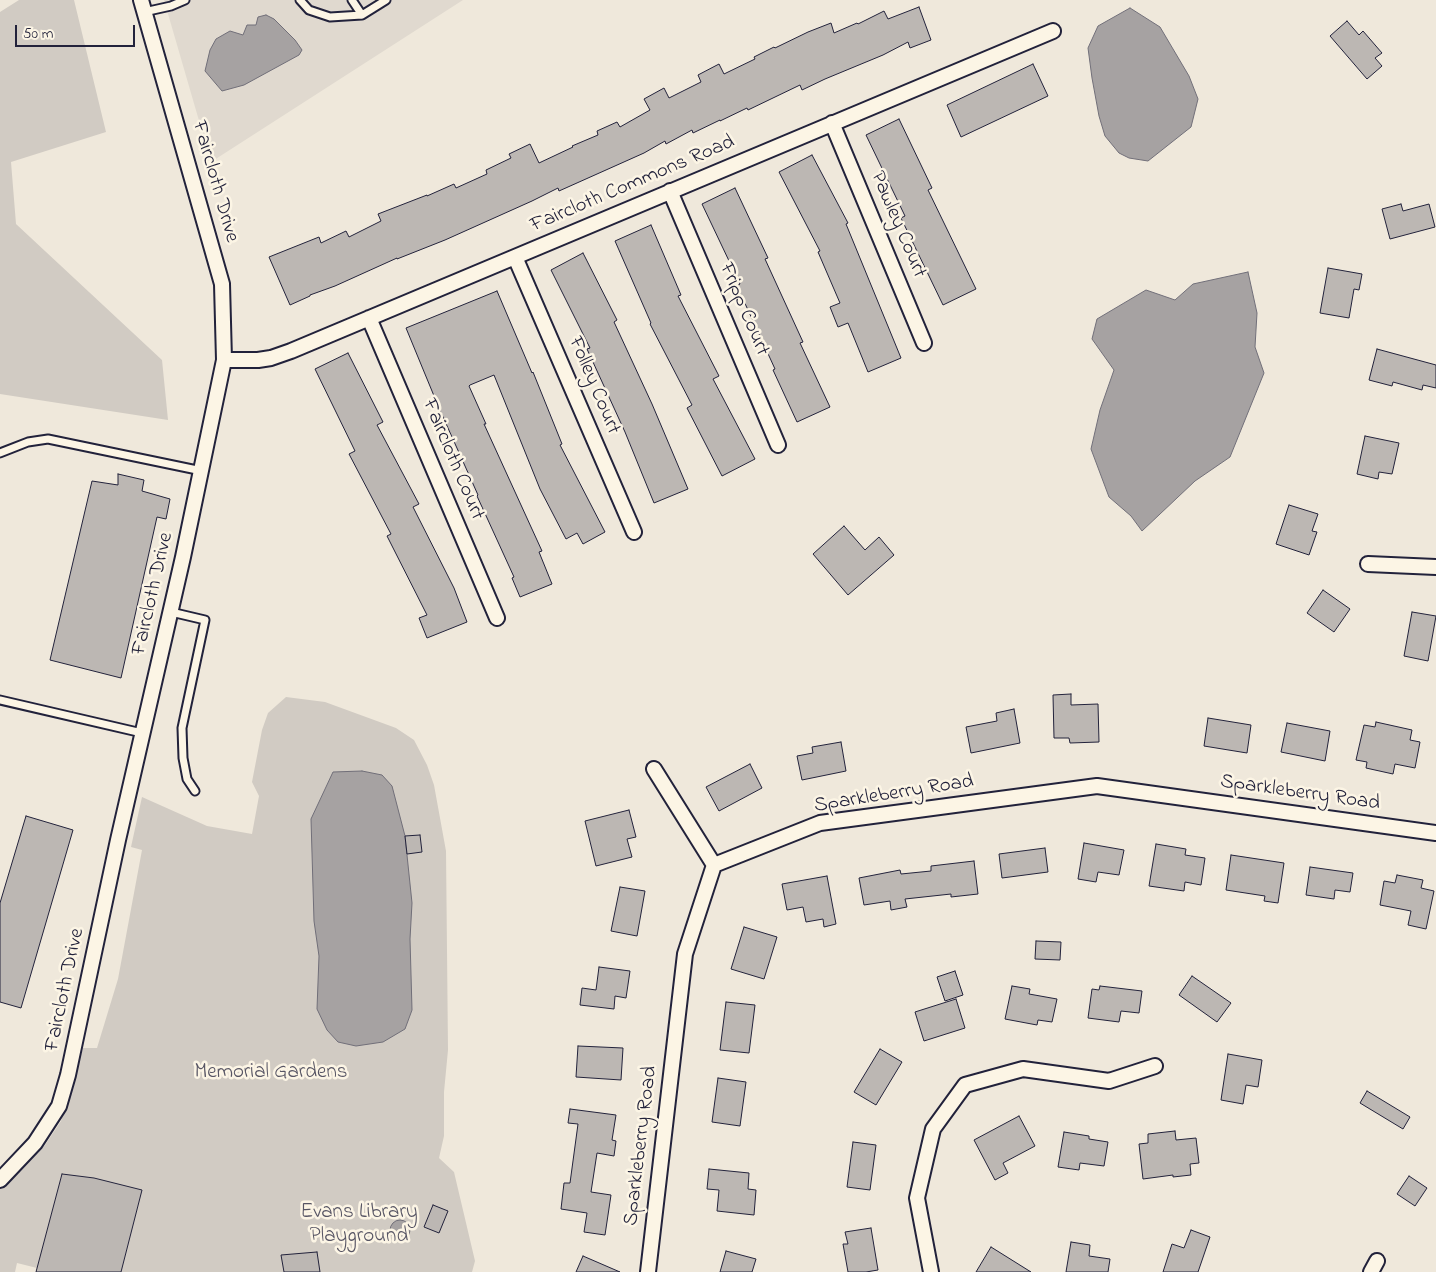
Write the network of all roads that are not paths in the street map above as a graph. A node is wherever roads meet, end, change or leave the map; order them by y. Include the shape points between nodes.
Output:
1 (185, 0) edge
2 (300, 0) edge
3 (352, 0) edge
4 (386, 0) edge
5 (142, 6) edge
6 (362, 15) junction
7 (1053, 30) dead end
8 (832, 123) junction
9 (670, 191) junction
10 (515, 257) junction
11 (369, 318) junction
12 (924, 343) dead end
13 (224, 360) junction
14 (778, 445) dead end
15 (0, 453) edge
16 (202, 471) junction
17 (634, 532) dead end
18 (1368, 564) dead end
19 (1436, 567) edge
20 (171, 612) junction
21 (497, 618) dead end
22 (0, 700) edge
23 (142, 733) junction
24 (654, 769) dead end
25 (195, 791) dead end
26 (1436, 833) edge
27 (714, 865) junction
28 (1155, 1066) dead end
29 (0, 1180) edge
30 (648, 1272) edge
31 (931, 1272) edge

1 - 5 lane via 171,6
2 - 6 lane via 309,10 330,16
3 - 6 lane
4 - 6 lane
5 - 13 street, Faircloth Drive via 222,284
7 - 8 street, Faircloth Commons Road
8 - 9 street, Faircloth Commons Road
8 - 12 street, Pawley Court
9 - 10 street, Faircloth Commons Road
9 - 14 street, Fripp Court
10 - 11 street, Faircloth Commons Road
10 - 17 street, Folley Court
11 - 13 street, Faircloth Commons Road via 270,358
11 - 21 street, Faircloth Court
13 - 16 street, Faircloth Drive
15 - 16 lane via 28,442 48,439
16 - 20 street, Faircloth Drive
18 - 19 street
20 - 23 street, Faircloth Drive
20 - 25 lane via 205,620 182,728 187,779
22 - 23 lane
23 - 29 street, Faircloth Drive via 74,1053 59,1106 35,1144
24 - 27 street
26 - 27 street, Sparkleberry Road via 1096,786 820,823
27 - 30 street, Sparkleberry Road via 685,954
28 - 31 street via 1109,1081 1023,1069 965,1084 933,1129 917,1198

